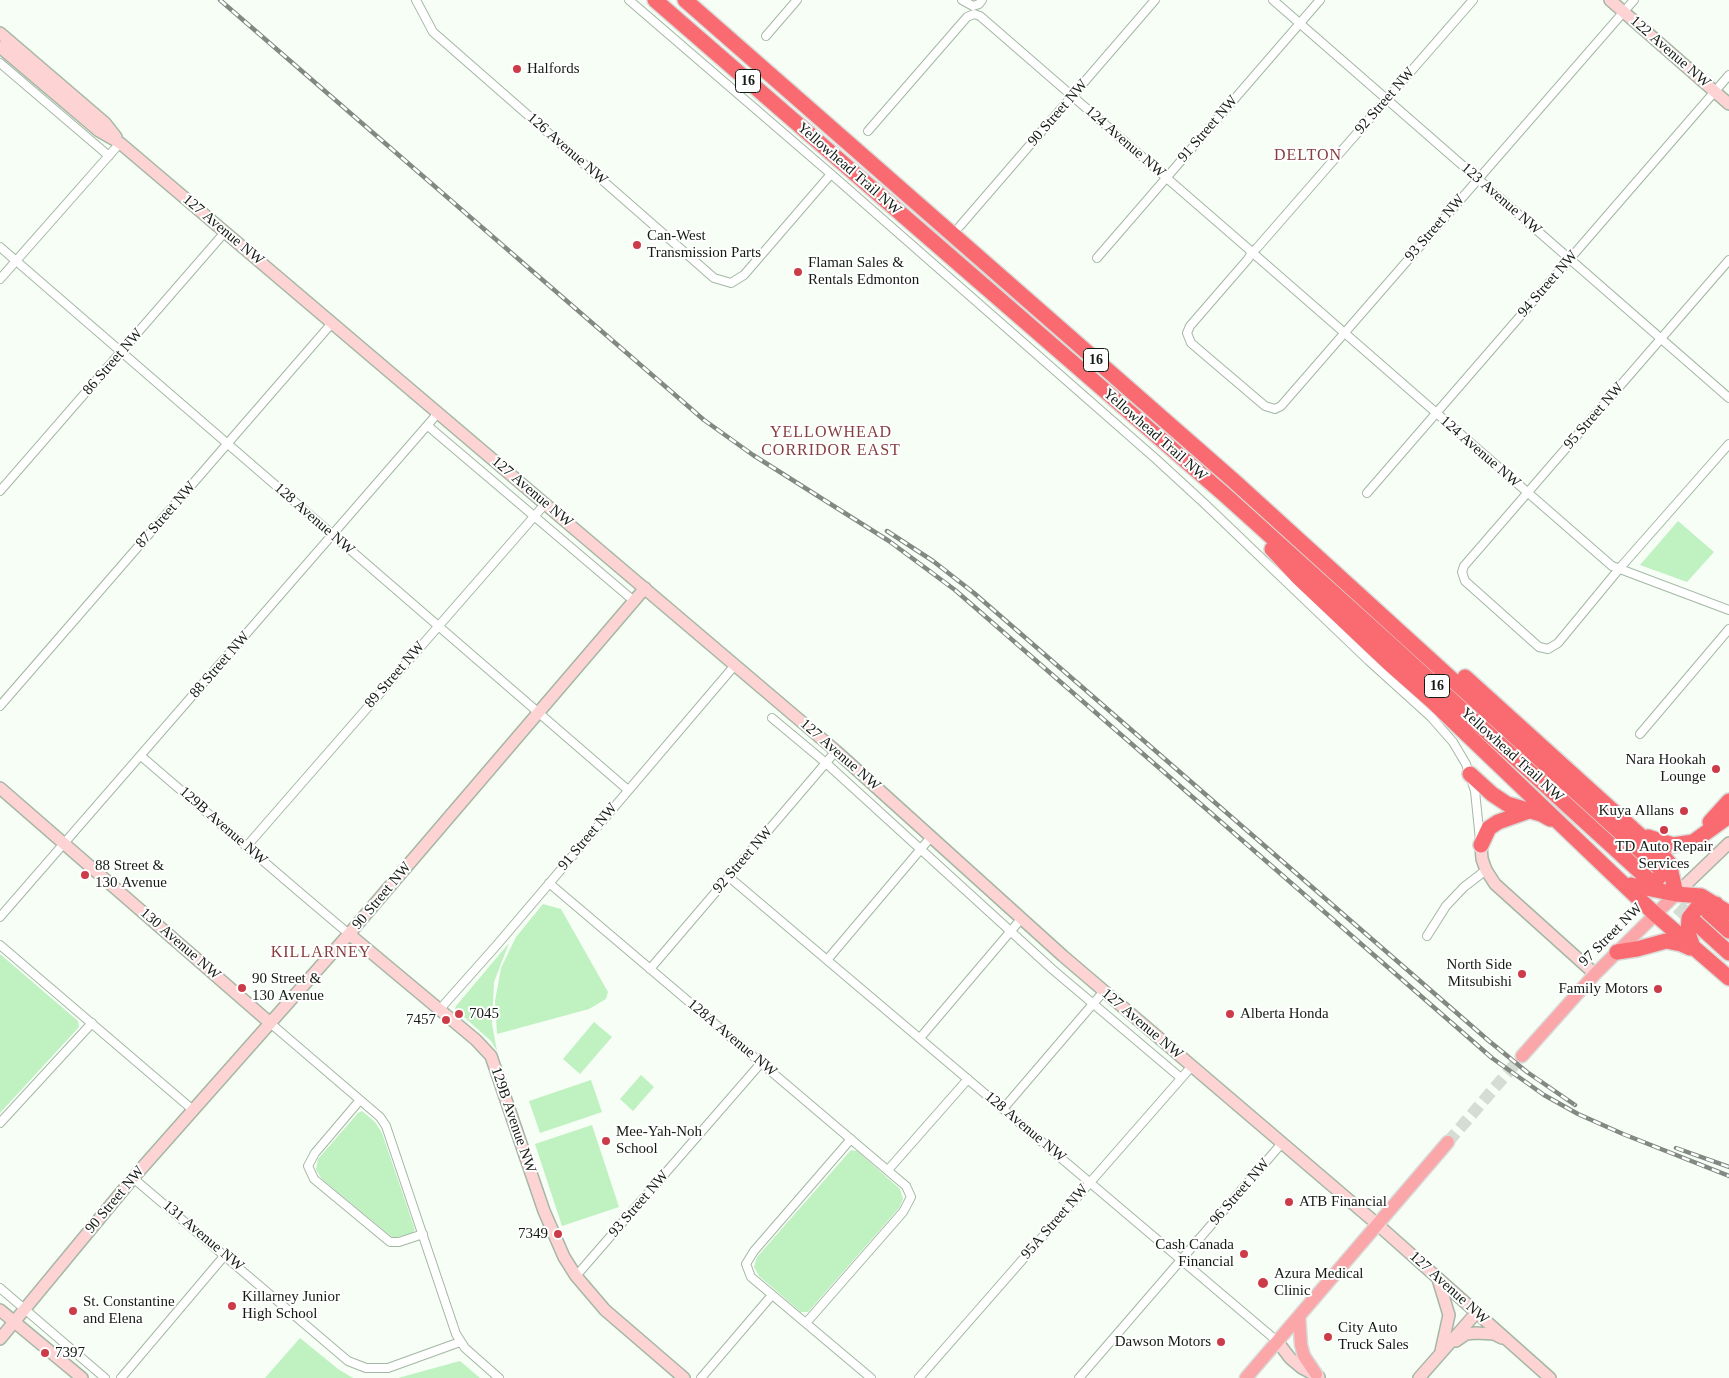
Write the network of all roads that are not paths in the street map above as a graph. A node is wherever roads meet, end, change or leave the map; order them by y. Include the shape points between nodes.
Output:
1 (416, 0) edge
2 (629, 0) edge
3 (655, 0) edge
4 (685, 0) edge
5 (797, 0) edge
6 (962, 0) edge
7 (982, 0) edge
8 (1155, 0) edge
9 (1273, 0) edge
10 (1320, 0) edge
11 (1473, 0) edge
12 (1610, 0) edge
13 (1634, 0) edge
14 (973, 10) junction
15 (1624, 12) junction
16 (1300, 23) junction
17 (0, 33) edge
18 (766, 36) dead end
19 (0, 47) edge
20 (6, 60) edge
21 (1729, 74) edge
22 (1714, 92) junction
23 (1072, 96) junction
24 (1387, 99) junction
25 (1729, 104) edge
26 (868, 131) dead end
27 (120, 142) junction
28 (108, 156) junction
29 (831, 174) junction
30 (1166, 178) junction
31 (1478, 178) junction
32 (960, 226) dead end
33 (225, 232) junction
34 (0, 247) edge
35 (1253, 253) junction
36 (1097, 258) dead end
37 (1570, 259) junction
38 (1729, 260) edge
39 (16, 261) junction
40 (0, 279) edge
41 (332, 323) junction
42 (1345, 333) junction
43 (1661, 338) junction
44 (121, 352) junction
45 (1729, 398) edge
46 (1275, 409) joint
47 (1436, 413) junction
48 (438, 414) junction
49 (428, 426) junction
50 (227, 444) junction
51 (1729, 444) edge
52 (0, 491) edge
53 (1367, 493) dead end
54 (1527, 493) junction
55 (1225, 495) junction
56 (545, 504) junction
57 (534, 516) junction
58 (333, 535) junction
59 (1620, 569) junction
60 (1336, 572) junction
61 (645, 588) junction
62 (634, 601) junction
63 (1729, 610) edge
64 (437, 626) junction
65 (1729, 629) edge
66 (735, 665) junction
67 (0, 706) edge
68 (537, 713) junction
69 (772, 718) dead end
70 (1640, 734) dead end
71 (836, 751) junction
72 (142, 756) junction
73 (826, 763) junction
74 (1470, 774) junction
75 (0, 788) edge
76 (628, 790) junction
77 (1729, 801) edge
78 (1530, 811) junction
79 (1729, 816) edge
80 (1563, 827) junction
81 (1635, 831) junction
82 (931, 837) junction
83 (1700, 838) junction
84 (1729, 842) edge
85 (64, 844) junction
86 (1481, 845) junction
87 (246, 847) junction
88 (921, 849) junction
89 (1656, 857) junction
90 (1486, 870) junction
91 (729, 877) junction
92 (1618, 879) junction
93 (549, 883) junction
94 (1646, 883) junction
95 (1676, 894) junction
96 (1712, 908) junction
97 (1729, 913) edge
98 (1655, 914) junction
99 (0, 917) edge
100 (1021, 919) junction
101 (1695, 922) tunnel mouth
102 (1010, 931) junction
103 (1729, 931) edge
104 (349, 934) junction
105 (1427, 936) dead end
106 (0, 945) edge
107 (1693, 947) junction
108 (1617, 952) junction
109 (1729, 953) edge
110 (1706, 959) junction
111 (827, 960) junction
112 (650, 969) junction
113 (1595, 974) junction
114 (1729, 978) edge
115 (1104, 991) junction
116 (1093, 1004) junction
117 (440, 1009) junction
118 (269, 1022) junction
119 (92, 1024) junction
120 (920, 1038) junction
121 (1522, 1056) tunnel mouth
122 (761, 1063) junction
123 (1192, 1066) junction
124 (1181, 1078) junction
125 (968, 1079) junction
126 (360, 1100) junction
127 (1003, 1109) junction
128 (193, 1110) junction
129 (0, 1123) edge
130 (851, 1139) junction
131 (1448, 1142) tunnel mouth
132 (1282, 1143) junction
133 (888, 1170) junction
134 (133, 1178) junction
135 (1090, 1182) junction
136 (1377, 1224) junction
137 (423, 1234) junction
138 (225, 1255) junction
139 (1182, 1260) junction
140 (576, 1276) junction
141 (1438, 1277) junction
142 (0, 1288) edge
143 (772, 1295) junction
144 (25, 1309) junction
145 (0, 1310) edge
146 (1476, 1312) junction
147 (1299, 1316) junction
148 (14, 1322) junction
149 (806, 1323) junction
150 (0, 1339) edge
151 (1507, 1339) junction
152 (460, 1342) junction
153 (1276, 1342) junction
154 (1441, 1353) junction
155 (1318, 1376) edge
156 (82, 1378) edge
157 (105, 1378) edge
158 (122, 1378) edge
159 (500, 1378) edge
160 (684, 1378) edge
161 (701, 1378) edge
162 (870, 1378) edge
163 (920, 1378) edge
164 (1079, 1378) edge
165 (1246, 1378) edge
166 (1419, 1378) edge
167 (1550, 1378) edge

1 - 29 street, 126 Avenue NW via 433,32 714,278 732,283 744,275
2 - 29 street, Yellowhead Trail NW
3 - 55 highway, Yellowhead Trail NW / 16
4 - 60 highway, Yellowhead Trail NW / 16
5 - 18 street
6 - 14 street, 124 Avenue NW
7 - 14 street
8 - 23 street, 90 Street NW
9 - 16 street, 123 Avenue NW
10 - 16 street, 91 Street NW
11 - 24 street, 92 Street NW
12 - 15 street, 122 Avenue NW
13 - 15 street, 93 Street NW
14 - 23 street, 124 Avenue NW
14 - 26 street
15 - 22 street, 122 Avenue NW
15 - 31 street, 93 Street NW
16 - 24 street, 123 Avenue NW
16 - 30 street, 91 Street NW
17 - 20 street, 127 Avenue NW
19 - 20 street, 127 Avenue NW
20 - 27 street, 127 Avenue NW via 105,124
20 - 28 street, 127 Avenue NW
21 - 22 street, 94 Street NW
22 - 25 street, 122 Avenue NW
22 - 37 street, 94 Street NW
23 - 30 street, 124 Avenue NW
23 - 32 street, 90 Street NW
24 - 31 street, 123 Avenue NW
24 - 35 street, 92 Street NW
27 - 28 street
27 - 33 street, 127 Avenue NW
28 - 39 street
29 - 74 street, Yellowhead Trail NW via 1206,505 1431,717 1453,742
30 - 35 street, 124 Avenue NW
30 - 36 street, 91 Street NW
31 - 37 street, 123 Avenue NW
31 - 42 street, 93 Street NW
33 - 41 street, 127 Avenue NW
33 - 44 street, 86 Street NW
34 - 39 street, 128 Avenue NW
35 - 42 street, 124 Avenue NW
35 - 46 street, 92 Street NW via 1187,333 1191,343 1265,406
37 - 43 street, 123 Avenue NW
37 - 47 street, 94 Street NW
38 - 43 street, 95 Street NW
39 - 40 street
39 - 44 street, 128 Avenue NW
41 - 48 street, 127 Avenue NW
41 - 50 street, 87 Street NW
42 - 46 street, 93 Street NW via 1282,406
42 - 47 street, 124 Avenue NW
43 - 45 street, 123 Avenue NW
43 - 54 street, 95 Street NW
44 - 50 street, 128 Avenue NW
44 - 52 street, 86 Street NW
47 - 53 street, 94 Street NW
47 - 54 street, 124 Avenue NW
48 - 49 street, 88 Street NW
48 - 56 street, 127 Avenue NW
49 - 57 street, 127 Avenue NW
49 - 58 street, 88 Street NW
50 - 58 street, 128 Avenue NW
50 - 67 street, 87 Street NW
51 - 59 street
54 - 59 street, 124 Avenue NW via 1612,566
54 - 59 street, 95 Street NW via 1462,572 1465,581 1539,646 1548,649 1558,643
55 - 80 highway via 1298,577
55 - 94 highway, Yellowhead Trail NW / 16
56 - 57 street, 89 Street NW
56 - 61 street, 127 Avenue NW
57 - 62 street, 127 Avenue NW
57 - 64 street, 89 Street NW
58 - 64 street, 128 Avenue NW
58 - 72 street, 88 Street NW
59 - 63 street, 124 Avenue NW
60 - 81 highway via 1426,642
60 - 89 highway, Yellowhead Trail NW / 16
61 - 62 street, 90 Street NW
61 - 66 street, 127 Avenue NW
62 - 68 street, 90 Street NW
64 - 68 street, 128 Avenue NW
64 - 87 street, 89 Street NW
65 - 70 street
66 - 71 street, 127 Avenue NW
66 - 76 street, 91 Street NW
68 - 76 street, 128 Avenue NW
68 - 104 street, 90 Street NW
69 - 73 street, 127 Avenue NW
71 - 73 street, 92 Street NW
71 - 82 street, 127 Avenue NW
72 - 85 street, 88 Street NW
72 - 87 street, 129B Avenue NW
73 - 88 street, 127 Avenue NW
73 - 91 street, 92 Street NW
74 - 78 highway via 1507,804
74 - 86 street, Yellowhead Trail NW
75 - 85 street, 130 Avenue NW
76 - 93 street, 91 Street NW
77 - 83 highway
78 - 80 highway
78 - 86 highway via 1489,828
79 - 83 highway
80 - 92 highway
81 - 83 highway via 1673,845
81 - 89 highway
82 - 88 street
82 - 100 street, 127 Avenue NW
84 - 95 street, 97 Street NW
85 - 99 street, 88 Street NW
85 - 118 street, 130 Avenue NW
86 - 90 street
87 - 104 street, 129B Avenue NW
88 - 102 street, 127 Avenue NW
88 - 111 street
89 - 94 highway via 1662,860 1662,874 1655,882
89 - 95 highway via 1670,863
90 - 105 street via 1446,906
90 - 113 street via 1495,884
91 - 111 street, 128 Avenue NW
91 - 112 street, 92 Street NW
92 - 94 highway via 1634,886
92 - 98 highway
93 - 112 street, 128A Avenue NW
93 - 117 street, 91 Street NW
94 - 95 highway
95 - 96 highway via 1701,896
95 - 98 main road, 97 Street NW
96 - 97 highway
96 - 103 highway
96 - 107 highway via 1703,905 1692,912 1688,925
98 - 107 highway
98 - 108 main road, 97 Street NW
100 - 102 street
100 - 115 street, 127 Avenue NW
101 - 109 highway
102 - 116 street, 127 Avenue NW
102 - 120 street
104 - 117 street, 129B Avenue NW
104 - 118 street, 90 Street NW
106 - 119 street
107 - 110 highway
108 - 110 highway via 1666,941 1688,946
108 - 113 main road, 97 Street NW
110 - 114 highway
111 - 120 street, 128 Avenue NW
112 - 122 street, 128A Avenue NW
113 - 121 main road, 97 Street NW
115 - 116 street
115 - 123 street, 127 Avenue NW
116 - 124 street, 127 Avenue NW
116 - 127 street
117 - 140 street, 129B Avenue NW via 491,1056 544,1212
118 - 126 street, 130 Avenue NW
118 - 128 street, 90 Street NW
119 - 128 street
119 - 129 street
120 - 125 street, 128 Avenue NW
122 - 130 street, 128A Avenue NW
122 - 140 street, 93 Street NW
123 - 124 street, 95A Street NW
123 - 132 street, 127 Avenue NW
124 - 135 street, 95A Street NW
125 - 127 street, 128 Avenue NW
125 - 133 street
126 - 137 street, 130 Avenue NW via 386,1126
126 - 137 street via 315,1153 308,1166 314,1179 390,1242
127 - 135 street, 128 Avenue NW
128 - 134 street, 90 Street NW
130 - 133 street, 128A Avenue NW
130 - 143 street via 746,1264 751,1277
131 - 136 main road
132 - 136 street, 127 Avenue NW
132 - 139 street, 96 Street NW
133 - 149 street, 128A Avenue NW via 906,1186 911,1197 903,1212
134 - 138 street, 131 Avenue NW
134 - 144 street, 90 Street NW
135 - 139 street, 128 Avenue NW
135 - 163 street, 95A Street NW
136 - 141 street, 127 Avenue NW
136 - 147 main road
137 - 152 street, 130 Avenue NW
138 - 152 street, 131 Avenue NW via 348,1361 366,1368 388,1368
138 - 158 street
139 - 153 street, 128 Avenue NW
139 - 164 street, 96 Street NW
140 - 160 street, 129B Avenue NW via 605,1310
141 - 146 street, 127 Avenue NW
141 - 154 street via 1449,1315
142 - 144 street
143 - 149 street
143 - 161 street
144 - 148 street, 90 Street NW
144 - 157 street
145 - 148 street
146 - 151 street, 127 Avenue NW
146 - 154 street
147 - 153 main road
147 - 155 main road via 1304,1356
148 - 150 street, 90 Street NW
148 - 156 street
149 - 162 street
151 - 154 street via 1488,1333 1466,1334
151 - 167 street, 127 Avenue NW
152 - 159 street, 130 Avenue NW
153 - 155 street, 128 Avenue NW via 1302,1368
153 - 165 main road
154 - 166 street

